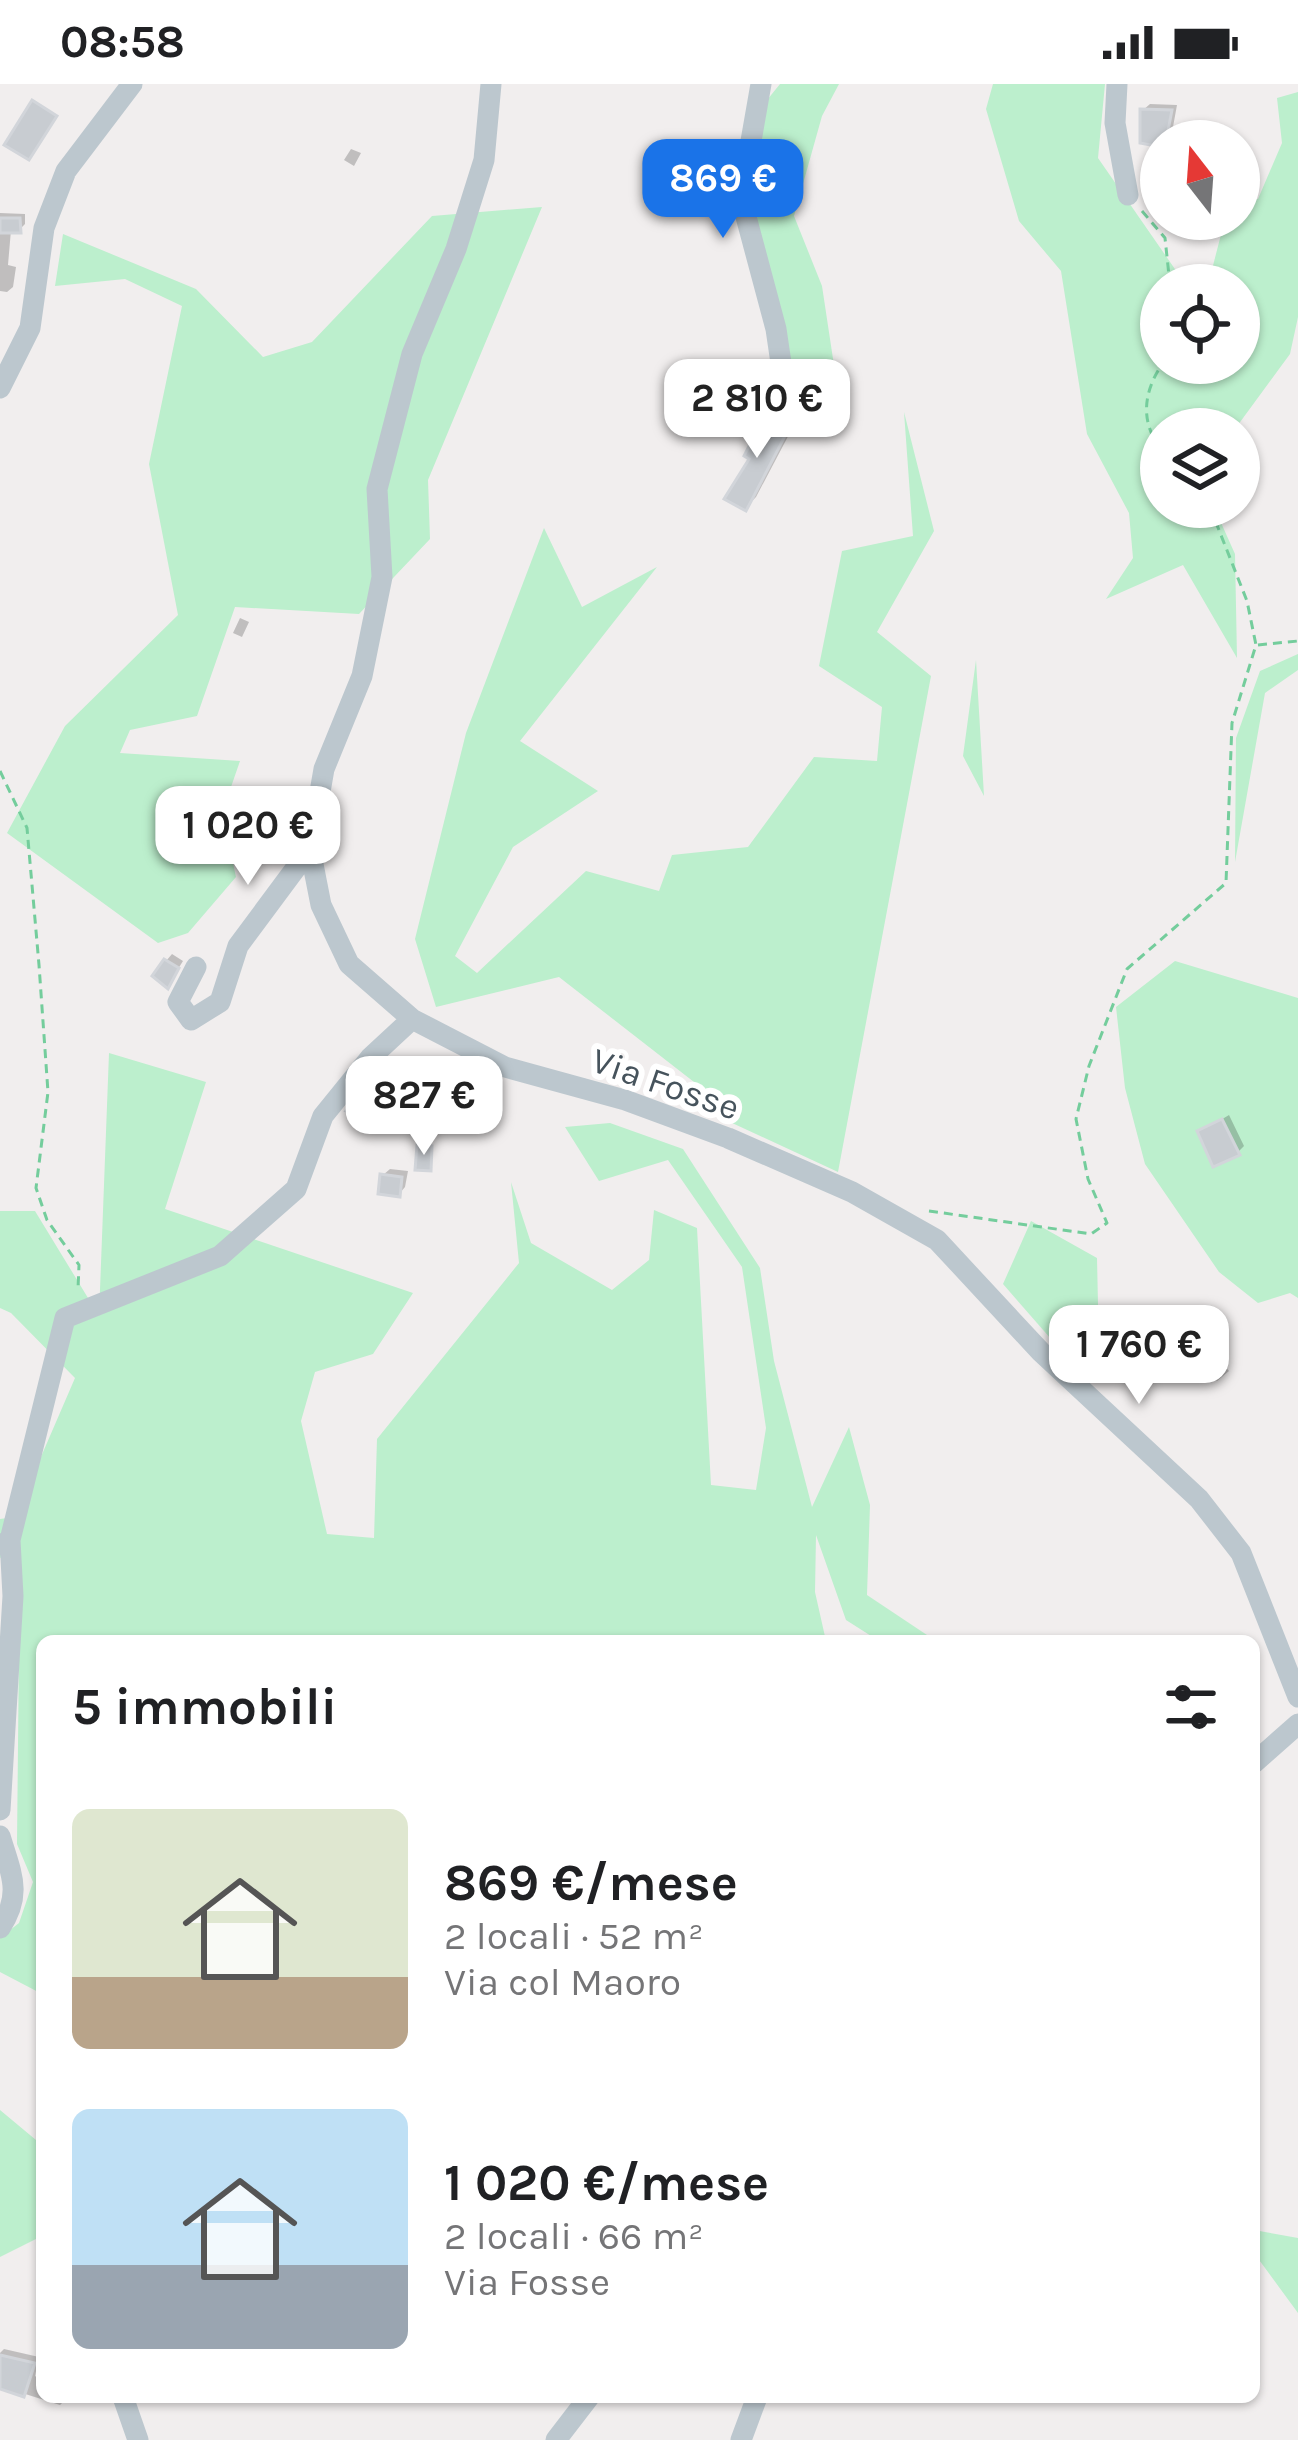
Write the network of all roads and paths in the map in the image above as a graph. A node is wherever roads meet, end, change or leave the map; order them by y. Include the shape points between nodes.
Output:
1 (132, 84) edge
2 (491, 84) edge
3 (760, 84) edge
4 (1117, 84) edge
5 (1128, 195) joint
6 (1168, 264) edge
7 (0, 391) edge
8 (786, 397) dead end
9 (1218, 528) edge
10 (1298, 641) edge
11 (1256, 645) junction
12 (0, 771) edge
13 (310, 849) junction
14 (196, 967) dead end
15 (412, 1019) junction
16 (919, 1210) dead end
17 (76, 1314) junction
18 (5, 1542) edge
19 (1298, 1697) edge
20 (1298, 1724) edge
21 (1260, 1758) edge
22 (0, 1810) edge
23 (0, 1836) edge
24 (0, 1928) edge
25 (125, 2403) edge
26 (584, 2403) edge
27 (755, 2403) edge
28 (138, 2440) edge
29 (556, 2440) edge
30 (741, 2440) edge

1 - 7 street via 66,172 44,228 30,328
2 - 13 street, Via Fosse via 484,160 412,354 377,489 382,577 362,676 324,769
3 - 8 street via 741,198
4 - 5 street
5 - 6 path via 1165,238
9 - 11 path
10 - 11 path
11 - 16 path via 1232,724 1226,883 1127,969 1089,1066 1076,1119 1107,1223 1091,1234
12 - 17 path via 27,828 37,942 48,1092 36,1188 46,1220 79,1265
13 - 14 street via 238,946 220,1002 191,1020 178,1002
13 - 15 street, Via Fosse via 321,905 349,964
15 - 17 street via 323,1116 296,1189 220,1256
15 - 19 street, Via Fosse via 505,1066 728,1138 937,1240 1041,1352 1199,1499 1241,1552
17 - 18 street via 65,1318
18 - 22 street via 13,1596
20 - 21 street
23 - 24 street via 15,1906
25 - 28 street
26 - 29 street
27 - 30 street

